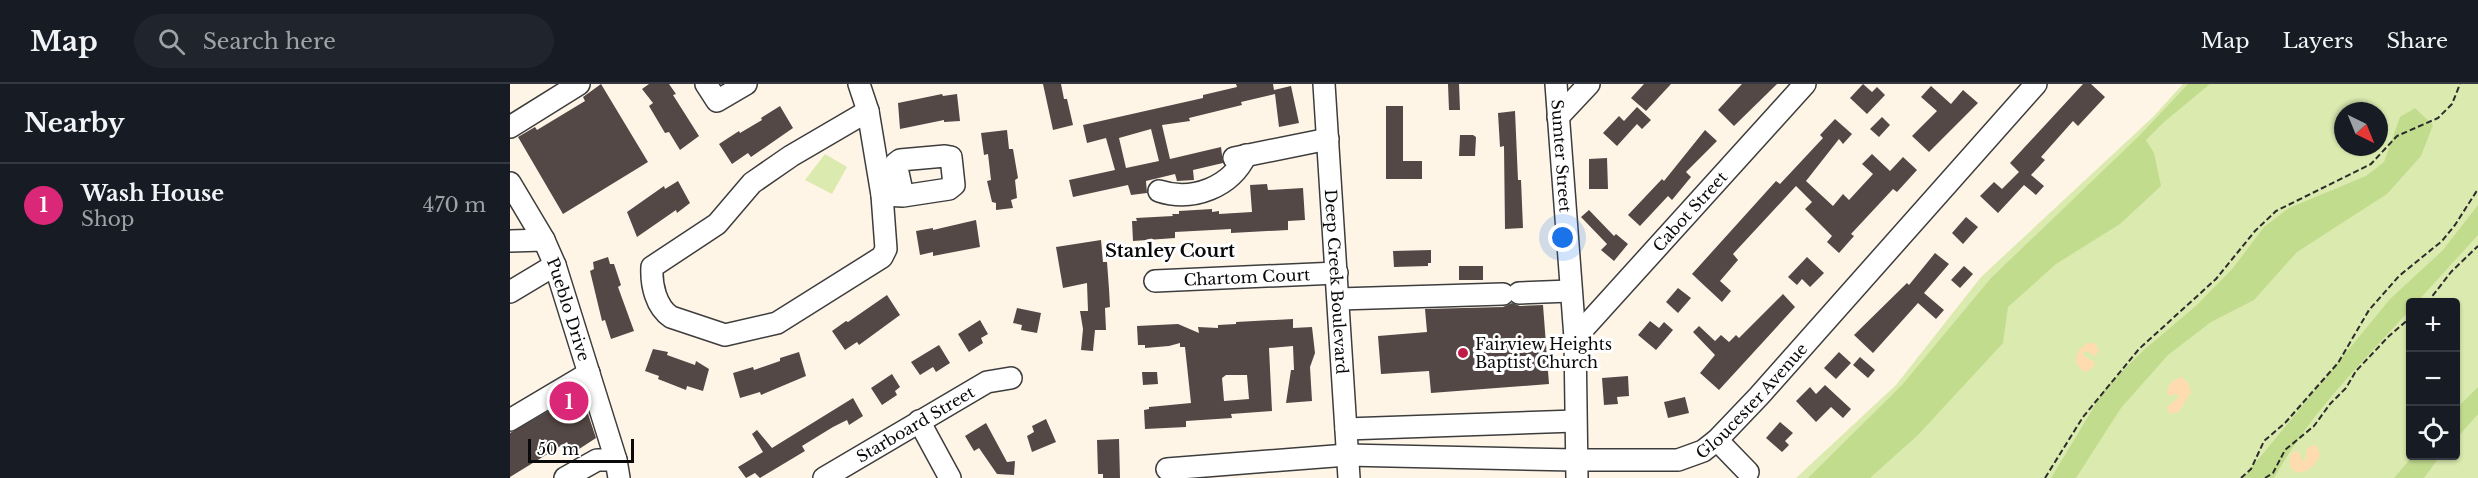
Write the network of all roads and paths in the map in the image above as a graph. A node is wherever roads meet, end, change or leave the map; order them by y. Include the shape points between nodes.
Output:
1 (706, 84) edge
2 (746, 84) edge
3 (859, 84) edge
4 (1323, 84) edge
5 (1556, 84) edge
6 (1589, 84) edge
7 (1805, 84) edge
8 (2036, 84) edge
9 (2460, 84) edge
10 (578, 85) edge
11 (868, 111) junction
12 (1558, 117) junction
13 (510, 127) edge
14 (1328, 139) junction
15 (510, 183) edge
16 (2478, 189) edge
17 (1159, 191) dead end
18 (882, 195) junction
19 (903, 196) dead end
20 (544, 240) junction
21 (510, 241) edge
22 (2478, 246) edge
23 (555, 265) junction
24 (1337, 273) junction
25 (1155, 281) dead end
26 (1570, 291) junction
27 (510, 292) edge
28 (2431, 298) edge
29 (1339, 299) junction
30 (2406, 321) edge
31 (1575, 338) junction
32 (589, 373) junction
33 (1011, 378) dead end
34 (510, 420) edge
35 (919, 421) junction
36 (1575, 421) junction
37 (1346, 429) junction
38 (1717, 440) junction
39 (1347, 455) junction
40 (618, 469) edge
41 (1167, 469) dead end
42 (1576, 469) edge
43 (1748, 472) dead end
44 (565, 478) edge
45 (824, 478) edge
46 (951, 478) edge
47 (1349, 478) edge
48 (2044, 478) edge
49 (2241, 478) edge
50 (2265, 478) edge

1 - 2 street via 717,101
3 - 11 street
4 - 14 street, Deep Creek Boulevard
5 - 12 street, Sumter Street
6 - 12 street
7 - 31 street, Cabot Street
8 - 38 street, Gloucester Avenue
9 - 48 path via 2452,104 2438,118 2397,136 2371,164 2276,211 2254,231 2216,279 2139,349 2084,417
10 - 13 street
11 - 18 street
11 - 18 street via 752,183 717,224 655,264 652,271 656,297 663,312 725,335 777,323 882,258 886,249
12 - 26 street, Sumter Street
14 - 17 street via 1238,157 1240,169 1208,190 1170,195
14 - 24 street, Deep Creek Boulevard
15 - 20 street, Pueblo Drive
16 - 49 path via 2442,241 2399,276 2369,310 2338,363 2264,441 2251,469
18 - 19 street
20 - 21 street
20 - 23 street, Pueblo Drive
22 - 28 path
23 - 27 street
23 - 32 street, Pueblo Drive
24 - 25 street, Chartom Court
24 - 29 street, Deep Creek Boulevard
26 - 29 street
26 - 31 street, Sumter Street
29 - 37 street, Deep Creek Boulevard
30 - 50 path via 2356,371 2314,426 2285,450 2273,473
31 - 36 street, Sumter Street
32 - 34 street
32 - 40 street, Pueblo Drive
33 - 35 street, Starboard Street via 987,382
35 - 45 street, Starboard Street
35 - 46 street
36 - 37 street
36 - 42 street, Sumter Street
37 - 39 street, Deep Creek Boulevard
38 - 42 street, Gloucester Avenue via 1703,451 1678,460
38 - 43 street
39 - 41 street, Gloucester Avenue
39 - 42 street, Gloucester Avenue
39 - 47 street, Deep Creek Boulevard
40 - 44 street via 597,460

